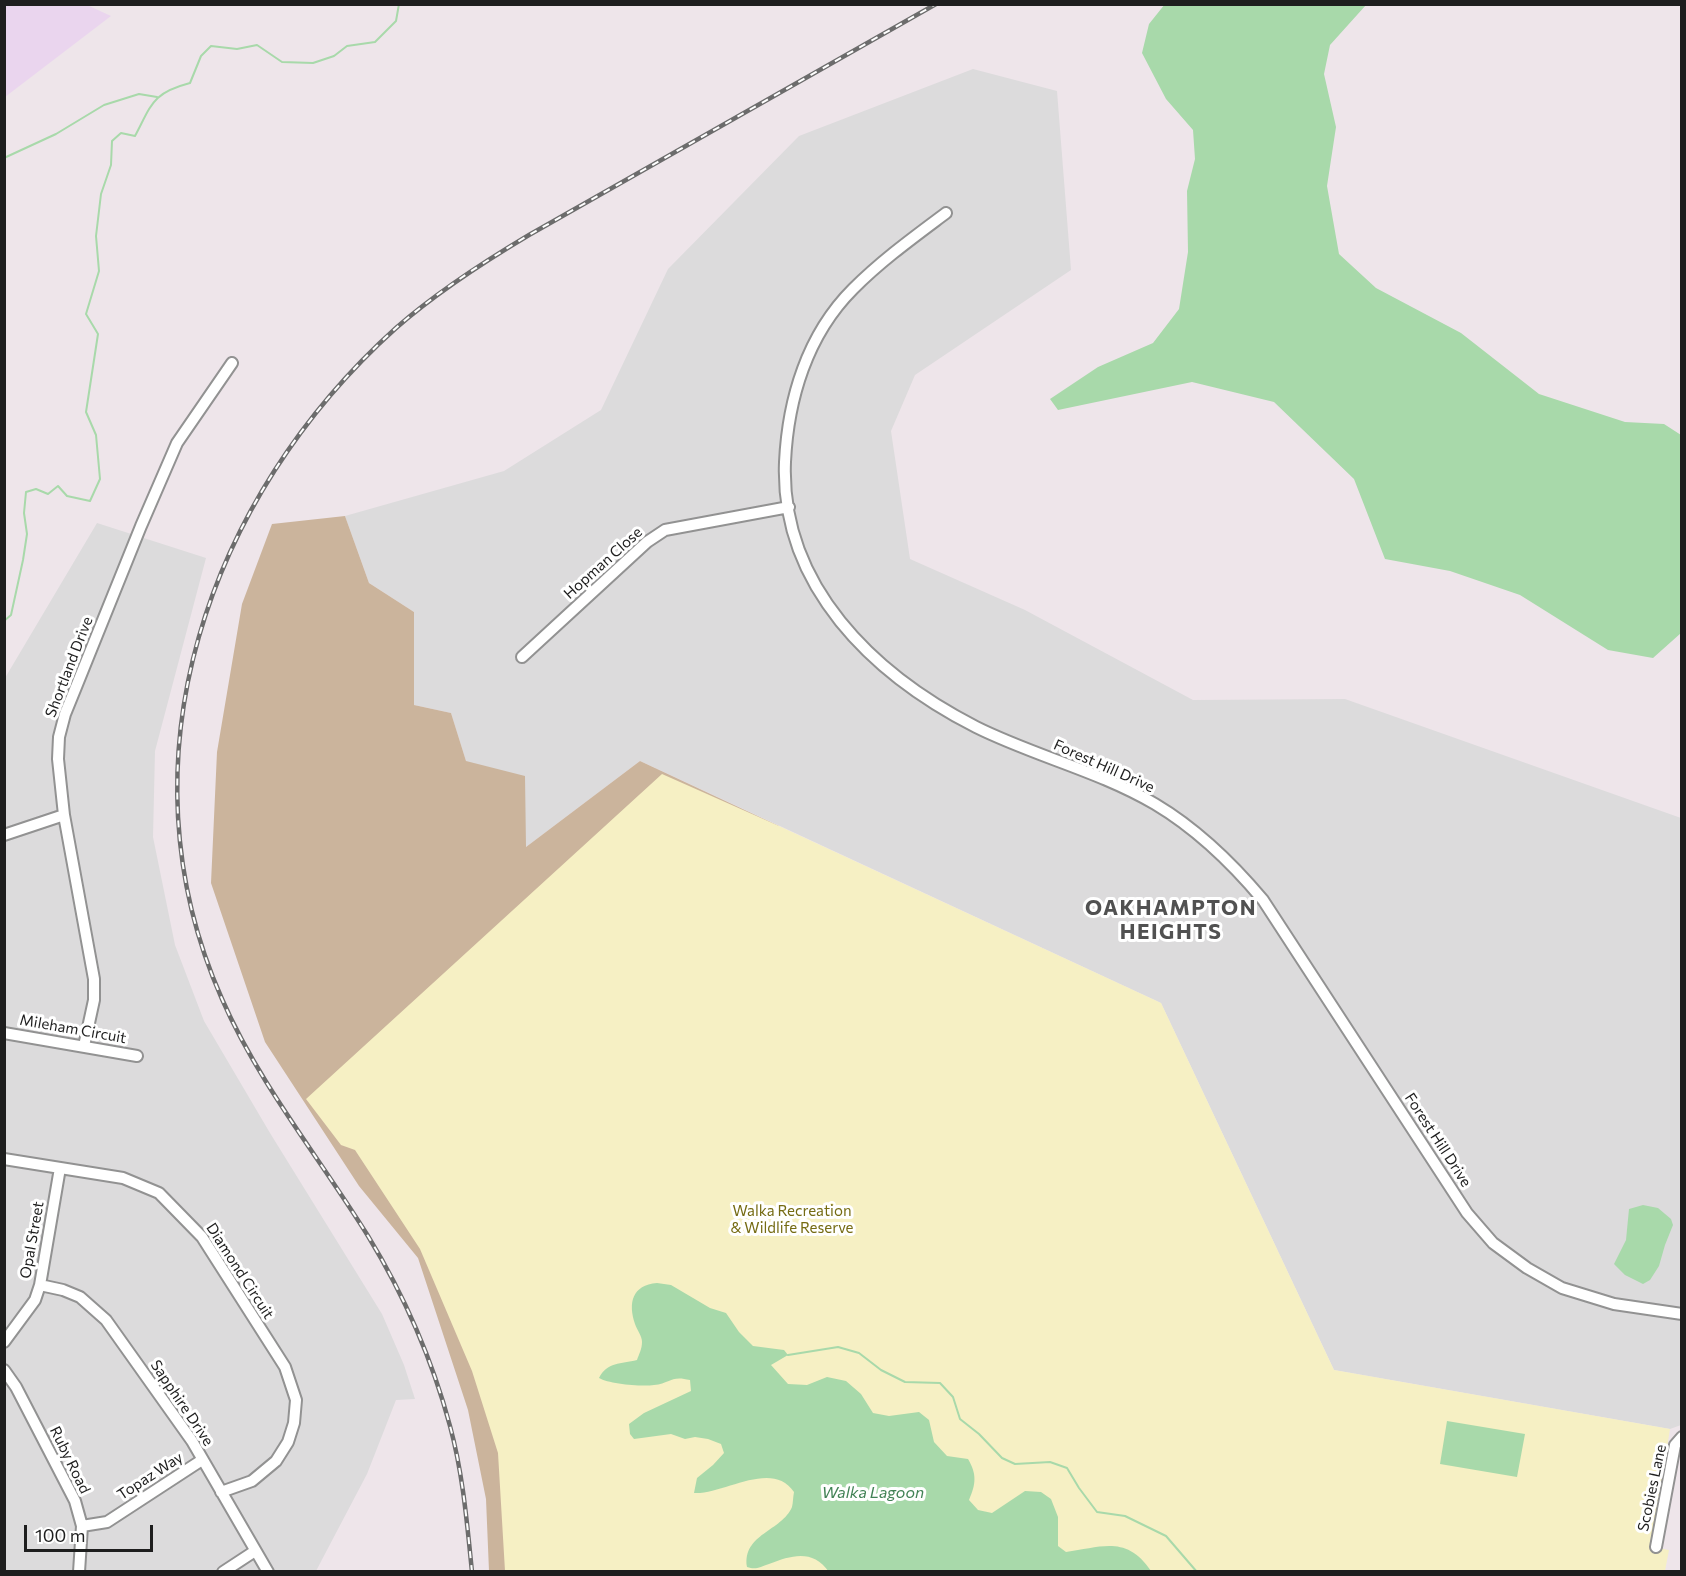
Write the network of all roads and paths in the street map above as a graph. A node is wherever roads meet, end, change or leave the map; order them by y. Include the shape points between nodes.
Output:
1 (946, 213) dead end
2 (232, 363) dead end
3 (789, 507) junction
4 (522, 657) dead end
5 (64, 815) junction
6 (4, 835) edge
7 (4, 1033) edge
8 (84, 1046) junction
9 (137, 1056) dead end
10 (4, 1159) edge
11 (60, 1168) junction
12 (40, 1285) junction
13 (1682, 1314) edge
14 (4, 1342) edge
15 (4, 1370) edge
16 (1682, 1437) edge
17 (202, 1460) junction
18 (221, 1492) junction
19 (82, 1526) junction
20 (1656, 1547) dead end
21 (255, 1551) junction
22 (79, 1572) edge
23 (223, 1572) edge
24 (268, 1572) edge

1 - 3 street, Forest Hill Drive via 884,260 851,291 812,346 790,412 785,470
2 - 5 street, Shortland Drive via 177,443 65,714 58,759
3 - 4 street, Hopman Close via 665,530
3 - 13 street, Forest Hill Drive via 801,556 819,593 876,660 924,698 978,728 1106,780 1156,805 1202,837 1245,878 1276,919 1467,1213 1493,1243 1562,1288 1614,1304
5 - 6 street
5 - 8 street, Shortland Drive via 94,979 94,1000
7 - 8 street, Mileham Circuit
8 - 9 street, Mileham Circuit
10 - 11 street, Diamond Circuit
11 - 12 street, Opal Street
11 - 18 street, Diamond Circuit via 123,1178 159,1193 202,1237 285,1367 296,1400 288,1442 276,1461 252,1480
12 - 14 street, Opal Street via 35,1300
12 - 17 street, Sapphire Drive via 80,1297 106,1320
15 - 19 street, Ruby Road via 75,1501
16 - 20 street, Scobies Lane via 1675,1445
17 - 18 street, Sapphire Drive
17 - 19 street, Topaz Way via 107,1522
18 - 21 street, Sapphire Drive
19 - 22 street, Ruby Road
21 - 23 street
21 - 24 street, Sapphire Drive

